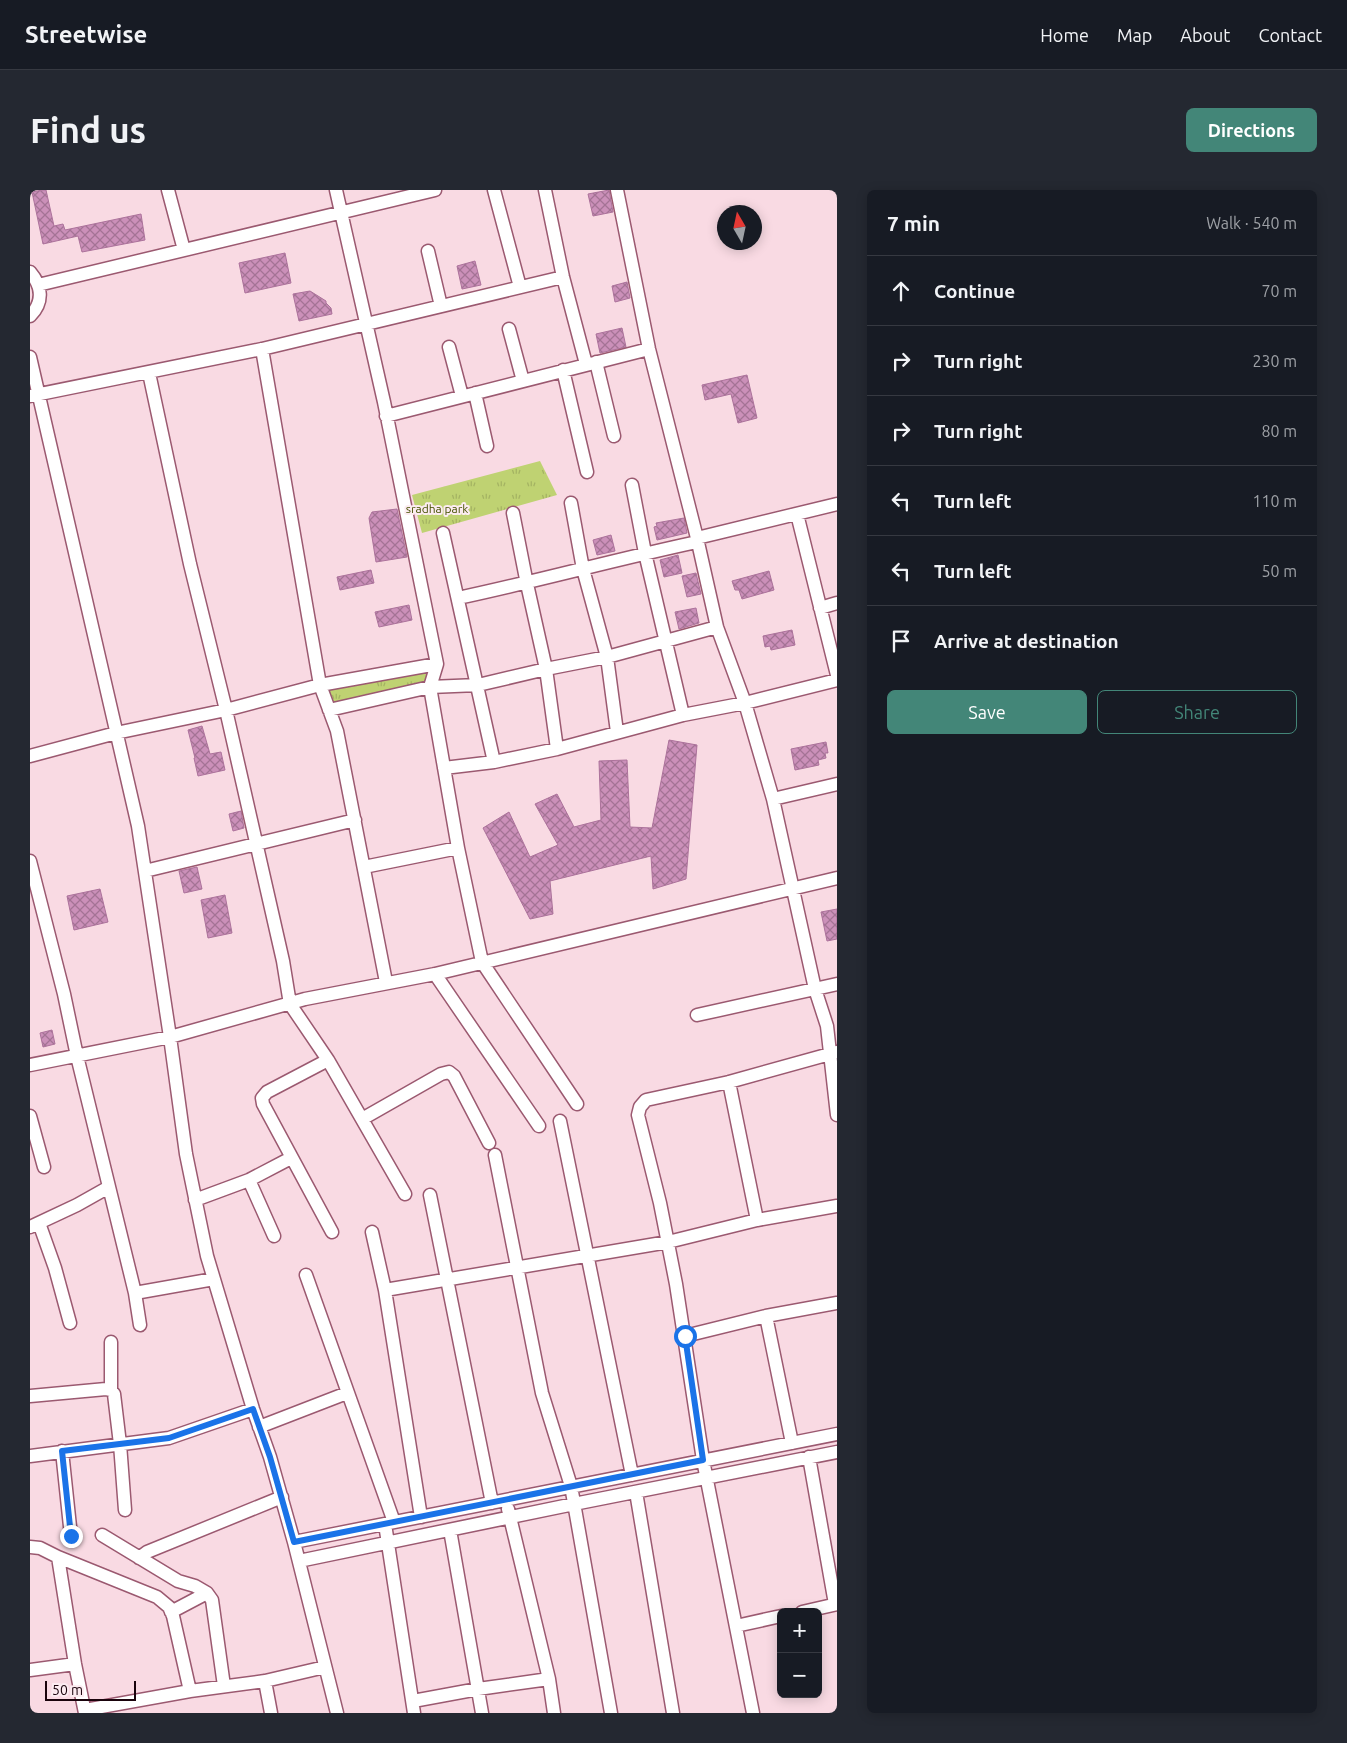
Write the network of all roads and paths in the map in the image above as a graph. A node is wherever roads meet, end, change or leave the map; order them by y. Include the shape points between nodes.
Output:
1 (168, 190) edge
2 (336, 190) edge
3 (435, 190) edge
4 (494, 190) edge
5 (545, 190) edge
6 (617, 190) edge
7 (342, 212) junction
8 (184, 250) junction
9 (428, 250) dead end
10 (30, 272) edge
11 (563, 277) junction
12 (38, 285) junction
13 (520, 287) junction
14 (441, 306) junction
15 (30, 316) edge
16 (366, 324) junction
17 (509, 329) dead end
18 (449, 347) dead end
19 (262, 349) junction
20 (649, 349) junction
21 (30, 357) edge
22 (591, 363) junction
23 (563, 370) junction
24 (149, 373) junction
25 (523, 381) junction
26 (475, 393) junction
27 (34, 395) edge
28 (462, 396) junction
29 (386, 416) junction
30 (614, 436) dead end
31 (487, 446) dead end
32 (587, 472) dead end
33 (632, 485) dead end
34 (571, 502) dead end
35 (837, 504) edge
36 (513, 514) dead end
37 (797, 514) junction
38 (443, 533) dead end
39 (697, 540) junction
40 (645, 553) junction
41 (584, 569) junction
42 (526, 584) junction
43 (458, 598) junction
44 (837, 603) edge
45 (820, 608) junction
46 (717, 627) junction
47 (665, 641) junction
48 (607, 657) junction
49 (437, 664) junction
50 (546, 669) junction
51 (837, 675) edge
52 (837, 680) edge
53 (320, 685) junction
54 (478, 685) junction
55 (430, 687) junction
56 (745, 703) junction
57 (226, 710) junction
58 (329, 710) junction
59 (683, 716) junction
60 (617, 732) junction
61 (116, 733) junction
62 (557, 749) junction
63 (30, 756) edge
64 (494, 762) junction
65 (444, 768) junction
66 (837, 784) edge
67 (773, 799) junction
68 (355, 820) junction
69 (257, 844) junction
70 (458, 848) junction
71 (30, 861) edge
72 (364, 866) junction
73 (145, 871) junction
74 (837, 878) edge
75 (793, 888) junction
76 (482, 962) junction
77 (435, 974) junction
78 (386, 982) junction
79 (837, 984) edge
80 (815, 990) junction
81 (290, 1004) junction
82 (697, 1016) dead end
83 (170, 1037) junction
84 (833, 1053) edge
85 (77, 1056) junction
86 (328, 1060) junction
87 (30, 1066) edge
88 (729, 1082) junction
89 (576, 1104) dead end
90 (837, 1115) edge
91 (30, 1116) edge
92 (362, 1119) junction
93 (560, 1121) dead end
94 (539, 1126) dead end
95 (489, 1143) dead end
96 (495, 1155) dead end
97 (291, 1158) junction
98 (44, 1166) dead end
99 (249, 1180) junction
100 (108, 1187) junction
101 (404, 1194) dead end
102 (430, 1195) dead end
103 (195, 1200) junction
104 (837, 1206) edge
105 (757, 1220) junction
106 (34, 1225) edge
107 (332, 1232) dead end
108 (372, 1232) dead end
109 (274, 1236) dead end
110 (668, 1242) junction
111 (586, 1255) junction
112 (518, 1267) junction
113 (306, 1275) dead end
114 (214, 1279) junction
115 (446, 1280) junction
116 (386, 1290) junction
117 (135, 1293) junction
118 (837, 1303) edge
119 (766, 1316) junction
120 (70, 1324) dead end
121 (140, 1325) dead end
122 (685, 1336) junction
123 (111, 1342) dead end
124 (111, 1390) junction
125 (347, 1392) junction
126 (30, 1396) edge
127 (253, 1409) junction
128 (259, 1427) junction
129 (837, 1434) edge
130 (792, 1442) junction
131 (120, 1444) junction
132 (62, 1451) junction
133 (837, 1452) edge
134 (30, 1456) edge
135 (808, 1457) junction
136 (703, 1460) junction
137 (632, 1475) junction
138 (707, 1478) junction
139 (571, 1486) junction
140 (636, 1492) junction
141 (282, 1497) junction
142 (506, 1500) junction
143 (492, 1503) junction
144 (574, 1504) junction
145 (125, 1510) dead end
146 (421, 1517) junction
147 (510, 1517) junction
148 (389, 1523) junction
149 (450, 1530) junction
150 (102, 1535) dead end
151 (71, 1536) dead end
152 (294, 1542) junction
153 (388, 1542) junction
154 (30, 1547) edge
155 (58, 1557) junction
156 (139, 1558) junction
157 (299, 1561) junction
158 (207, 1593) junction
159 (836, 1604) edge
160 (819, 1608) edge
161 (171, 1612) junction
162 (777, 1617) edge
163 (736, 1626) junction
164 (75, 1664) junction
165 (325, 1667) junction
166 (30, 1670) edge
167 (549, 1679) junction
168 (265, 1681) junction
169 (224, 1686) junction
170 (478, 1689) junction
171 (190, 1691) junction
172 (414, 1707) edge
173 (85, 1712) edge
174 (271, 1713) edge
175 (337, 1713) edge
176 (482, 1713) edge
177 (554, 1713) edge
178 (612, 1713) edge
179 (673, 1713) edge
180 (753, 1713) edge

1 - 8 street
2 - 7 street
3 - 7 street
4 - 13 street
5 - 11 street
6 - 20 street
7 - 8 street
7 - 16 street
8 - 12 street
9 - 14 street
10 - 12 street
11 - 13 street
11 - 22 street
12 - 15 street via 39,304
13 - 14 street
14 - 16 street
16 - 19 street
16 - 29 street
17 - 25 street
18 - 28 street
19 - 24 street
19 - 53 street
20 - 22 street
20 - 39 street
21 - 27 street
22 - 23 street
22 - 30 street
23 - 25 street
23 - 32 street
24 - 27 street
24 - 57 street via 190,564
25 - 26 street
26 - 28 street
26 - 31 street
27 - 61 street
28 - 29 street
29 - 49 street
33 - 40 street
34 - 41 street
35 - 37 street
36 - 42 street
37 - 39 street
37 - 45 street
38 - 43 street
39 - 40 street
39 - 46 street
40 - 41 street
40 - 47 street
41 - 42 street
41 - 48 street
42 - 43 street
42 - 50 street
43 - 54 street
44 - 45 street
45 - 51 street
46 - 47 street
46 - 56 street
47 - 48 street
47 - 59 street
48 - 50 street
48 - 60 street
49 - 53 street
49 - 55 street
50 - 54 street
50 - 62 street
52 - 56 street
53 - 57 street
53 - 58 street
54 - 55 street
54 - 64 street
55 - 58 street
55 - 65 street
56 - 59 street
56 - 67 street
57 - 61 street
57 - 69 street
58 - 68 street via 337,731
59 - 60 street
60 - 62 street
61 - 63 street
61 - 73 street
62 - 64 street
64 - 65 street
65 - 70 street
66 - 67 street
67 - 75 street
68 - 69 street
68 - 72 street
69 - 73 street
69 - 81 street
70 - 72 street
70 - 76 street
71 - 85 street
72 - 78 street
73 - 83 street
74 - 75 street
75 - 76 street
75 - 80 street
76 - 77 street
76 - 89 street
77 - 78 street
77 - 94 street
78 - 81 street
79 - 80 street
80 - 82 street
80 - 84 street
81 - 83 street
81 - 86 street
83 - 85 street
83 - 103 street
84 - 88 street
84 - 90 street
85 - 87 street
85 - 100 street
86 - 92 street
86 - 97 street via 267,1092 262,1098
88 - 105 street
88 - 110 street via 646,1100 638,1110
91 - 98 street
92 - 95 street via 449,1072
92 - 101 street
93 - 111 street
96 - 112 street
97 - 99 street
97 - 107 street
99 - 103 street
99 - 109 street
100 - 106 street
100 - 117 street
102 - 115 street
103 - 114 street
104 - 105 street
105 - 110 street
106 - 120 street via 55,1268
108 - 116 street
110 - 111 street
110 - 122 street
111 - 112 street
111 - 137 street
112 - 115 street
112 - 139 street via 542,1393
113 - 125 street
114 - 117 street
114 - 127 street
115 - 116 street
115 - 143 street
116 - 146 street
117 - 121 street
118 - 119 street
119 - 122 street
119 - 130 street
122 - 136 street
123 - 124 street
124 - 126 street
124 - 131 street
125 - 128 street
125 - 148 street
127 - 128 street
127 - 131 street via 169,1438
128 - 141 street
129 - 130 street
130 - 136 street
131 - 132 street
131 - 145 street
132 - 134 street
132 - 151 street
133 - 135 street
135 - 138 street
135 - 159 street
136 - 137 street
136 - 138 street
137 - 139 street
138 - 140 street
138 - 163 street
139 - 142 street
139 - 144 street
140 - 144 street
140 - 179 street
141 - 152 street
141 - 156 street
142 - 143 street
142 - 147 street
143 - 146 street
144 - 147 street
144 - 178 street
146 - 148 street
147 - 149 street
147 - 167 street
148 - 152 street
148 - 153 street
149 - 153 street
149 - 170 street
150 - 156 street
152 - 157 street
153 - 157 street
153 - 172 street
154 - 155 street
155 - 161 street via 157,1597
155 - 164 street
156 - 158 street via 178,1581
157 - 165 street
158 - 161 street
158 - 169 street via 212,1600
159 - 160 street
161 - 171 street
162 - 163 street
163 - 180 street
164 - 166 street
164 - 173 street
165 - 168 street
165 - 175 street
167 - 170 street
167 - 177 street
168 - 169 street
168 - 174 street
169 - 171 street
170 - 172 street
170 - 176 street
171 - 173 street

